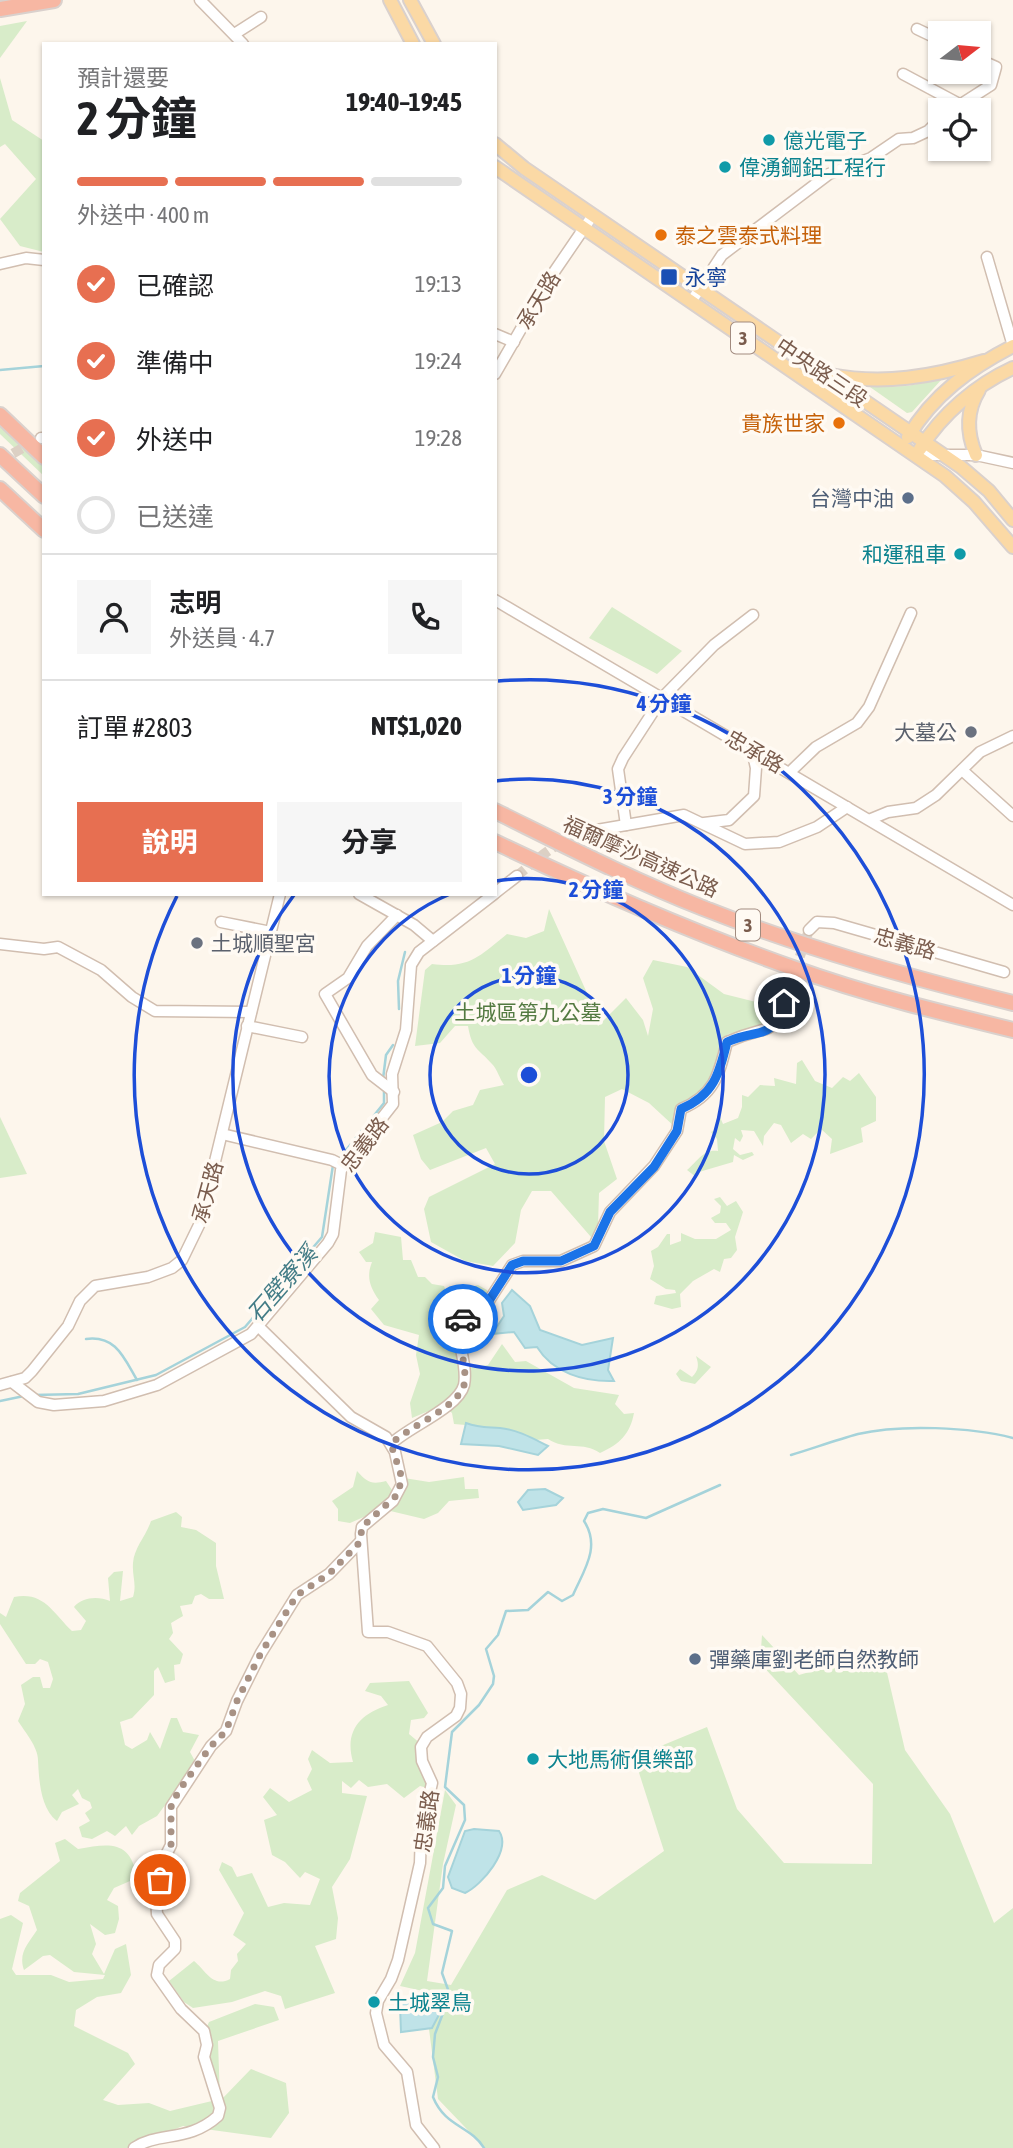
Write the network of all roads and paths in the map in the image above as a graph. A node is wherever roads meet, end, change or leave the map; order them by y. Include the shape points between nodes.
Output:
1 (54, 0) edge
2 (200, 0) edge
3 (390, 0) edge
4 (410, 0) edge
5 (0, 9) edge
6 (261, 17) dead end
7 (918, 29) dead end
8 (236, 33) junction
9 (928, 34) edge
10 (242, 42) edge
11 (412, 42) edge
12 (433, 42) edge
13 (991, 65) edge
14 (904, 74) dead end
15 (942, 98) edge
16 (970, 98) edge
17 (928, 131) edge
18 (497, 146) edge
19 (519, 164) junction
20 (497, 168) edge
21 (509, 177) junction
22 (593, 215) junction
23 (584, 228) junction
24 (986, 257) dead end
25 (42, 260) edge
26 (0, 264) edge
27 (700, 288) junction
28 (691, 302) junction
29 (497, 335) edge
30 (514, 342) junction
31 (1013, 346) edge
32 (984, 361) junction
33 (1013, 368) edge
34 (497, 371) edge
35 (825, 374) junction
36 (981, 387) junction
37 (0, 415) edge
38 (911, 432) junction
39 (924, 442) junction
40 (903, 446) junction
41 (942, 454) junction
42 (0, 455) edge
43 (42, 455) edge
44 (916, 455) junction
45 (976, 455) junction
46 (1013, 463) edge
47 (0, 489) edge
48 (42, 494) edge
49 (1013, 520) edge
50 (42, 528) edge
51 (1013, 547) edge
52 (497, 601) edge
53 (911, 613) dead end
54 (752, 615) dead end
55 (662, 698) junction
56 (1013, 736) edge
57 (752, 749) junction
58 (961, 770) junction
59 (790, 772) junction
60 (848, 807) junction
61 (497, 812) edge
62 (1013, 816) edge
63 (871, 819) junction
64 (703, 824) junction
65 (626, 825) junction
66 (597, 831) tunnel mouth
67 (497, 843) edge
68 (517, 876) tunnel mouth
69 (497, 892) edge
70 (279, 896) edge
71 (363, 896) edge
72 (491, 896) edge
73 (1013, 905) edge
74 (397, 915) junction
75 (221, 922) dead end
76 (809, 930) dead end
77 (271, 932) junction
78 (433, 941) junction
79 (0, 944) edge
80 (1004, 972) dead end
81 (790, 985) tunnel mouth
82 (1013, 1003) edge
83 (251, 1012) junction
84 (247, 1026) junction
85 (1013, 1030) edge
86 (302, 1037) dead end
87 (391, 1091) junction
88 (222, 1134) junction
89 (339, 1163) junction
90 (259, 1326) junction
91 (12, 1382) junction
92 (0, 1385) edge
93 (391, 1444) junction
94 (360, 1542) junction
95 (134, 2148) edge
96 (434, 2148) edge

1 - 5 highway
2 - 8 street
3 - 11 main road
4 - 12 main road
6 - 8 street
7 - 9 street
8 - 10 street
13 - 16 street via 996,67 991,85
14 - 15 street
17 - 27 street via 899,139 871,158 829,174 722,256
18 - 19 main road, 中央路三段 / 3
19 - 21 main road
19 - 22 main road, 中央路三段 / 3
20 - 21 main road, 中央路三段 / 3
21 - 23 main road, 中央路三段 / 3
22 - 23 street, 承天路
22 - 27 main road, 中央路三段 / 3
23 - 28 main road, 中央路三段 / 3
23 - 30 street, 承天路
24 - 31 street
25 - 26 street
27 - 28 street
27 - 35 main road, 中央路三段 / 3
28 - 40 main road, 中央路三段 / 3
29 - 30 street
30 - 34 street, 承天路
31 - 32 main road, 3
32 - 35 main road, 3 via 949,372 885,380
32 - 38 main road, 3 via 935,400
33 - 36 main road
35 - 38 main road, 中央路三段
36 - 39 main road via 949,413
36 - 45 main road via 973,400 969,428
37 - 43 highway
38 - 39 main road, 中央路三段
38 - 40 main road, 3
39 - 41 main road, 中央路三段
39 - 44 main road
40 - 44 main road, 中央路三段 / 3
41 - 44 street
41 - 45 street
41 - 49 main road, 中央路三段 via 979,482
42 - 48 highway
44 - 51 main road, 中央路三段 via 966,494
45 - 46 street
47 - 50 highway
52 - 55 street, 忠承路
53 - 59 street via 869,707 857,723 816,747
54 - 55 street via 714,645
55 - 57 street, 忠承路
55 - 65 street via 618,769
56 - 58 street via 980,752
57 - 59 street, 忠承路
57 - 64 street via 757,768 754,796 729,820
58 - 62 street
58 - 63 street via 916,808
59 - 60 street, 忠承路
60 - 63 street, 忠承路
60 - 64 street via 817,827 779,842 745,844
61 - 82 highway, 福爾摩沙高速公路 / 3 via 598,862 727,917 888,971
63 - 73 street, 忠承路
64 - 65 street via 684,815
65 - 66 street
67 - 85 highway, 3 via 592,889 795,969
68 - 69 street, 忠義路
70 - 77 street, 承天路
71 - 74 street
72 - 78 street, 忠義路
74 - 78 street
74 - 87 street via 367,946 348,978 325,994 379,1081
75 - 77 street
76 - 80 street, 忠義路 via 817,922 834,922
77 - 83 street, 承天路
78 - 87 street, 忠義路 via 411,965 406,1030
79 - 83 street via 58,947 101,970 155,1012
81 - 93 street via 777,1024 727,1042 713,1088 681,1109 677,1131 654,1167 610,1212 594,1246 561,1261 512,1265 483,1310 458,1324 464,1385 439,1412
83 - 84 street, 承天路
84 - 86 street
84 - 88 street, 承天路
87 - 89 street, 忠義路 via 389,1113
88 - 89 street
88 - 91 street, 承天路 via 200,1223 182,1260 164,1272 95,1286 32,1371
89 - 90 street, 忠義路 via 333,1234
90 - 91 street, 忠義路 via 158,1385 94,1403 38,1402
90 - 93 street via 351,1417 379,1431
91 - 92 street, 承天路
93 - 94 street via 402,1484 393,1501 362,1527
94 - 95 street via 329,1574 297,1595 261,1653 226,1731 171,1807 171,1845 156,1898 157,1914 176,1941 157,1975 204,2031 204,2057 220,2108 218,2116 196,2132
94 - 96 street, 忠義路 via 368,1632 388,1632 427,1646 461,1694 456,1716 426,1737 421,1747 432,1783 421,1831 420,1863 398,1960 376,2013 384,2045 407,2071 416,2125

